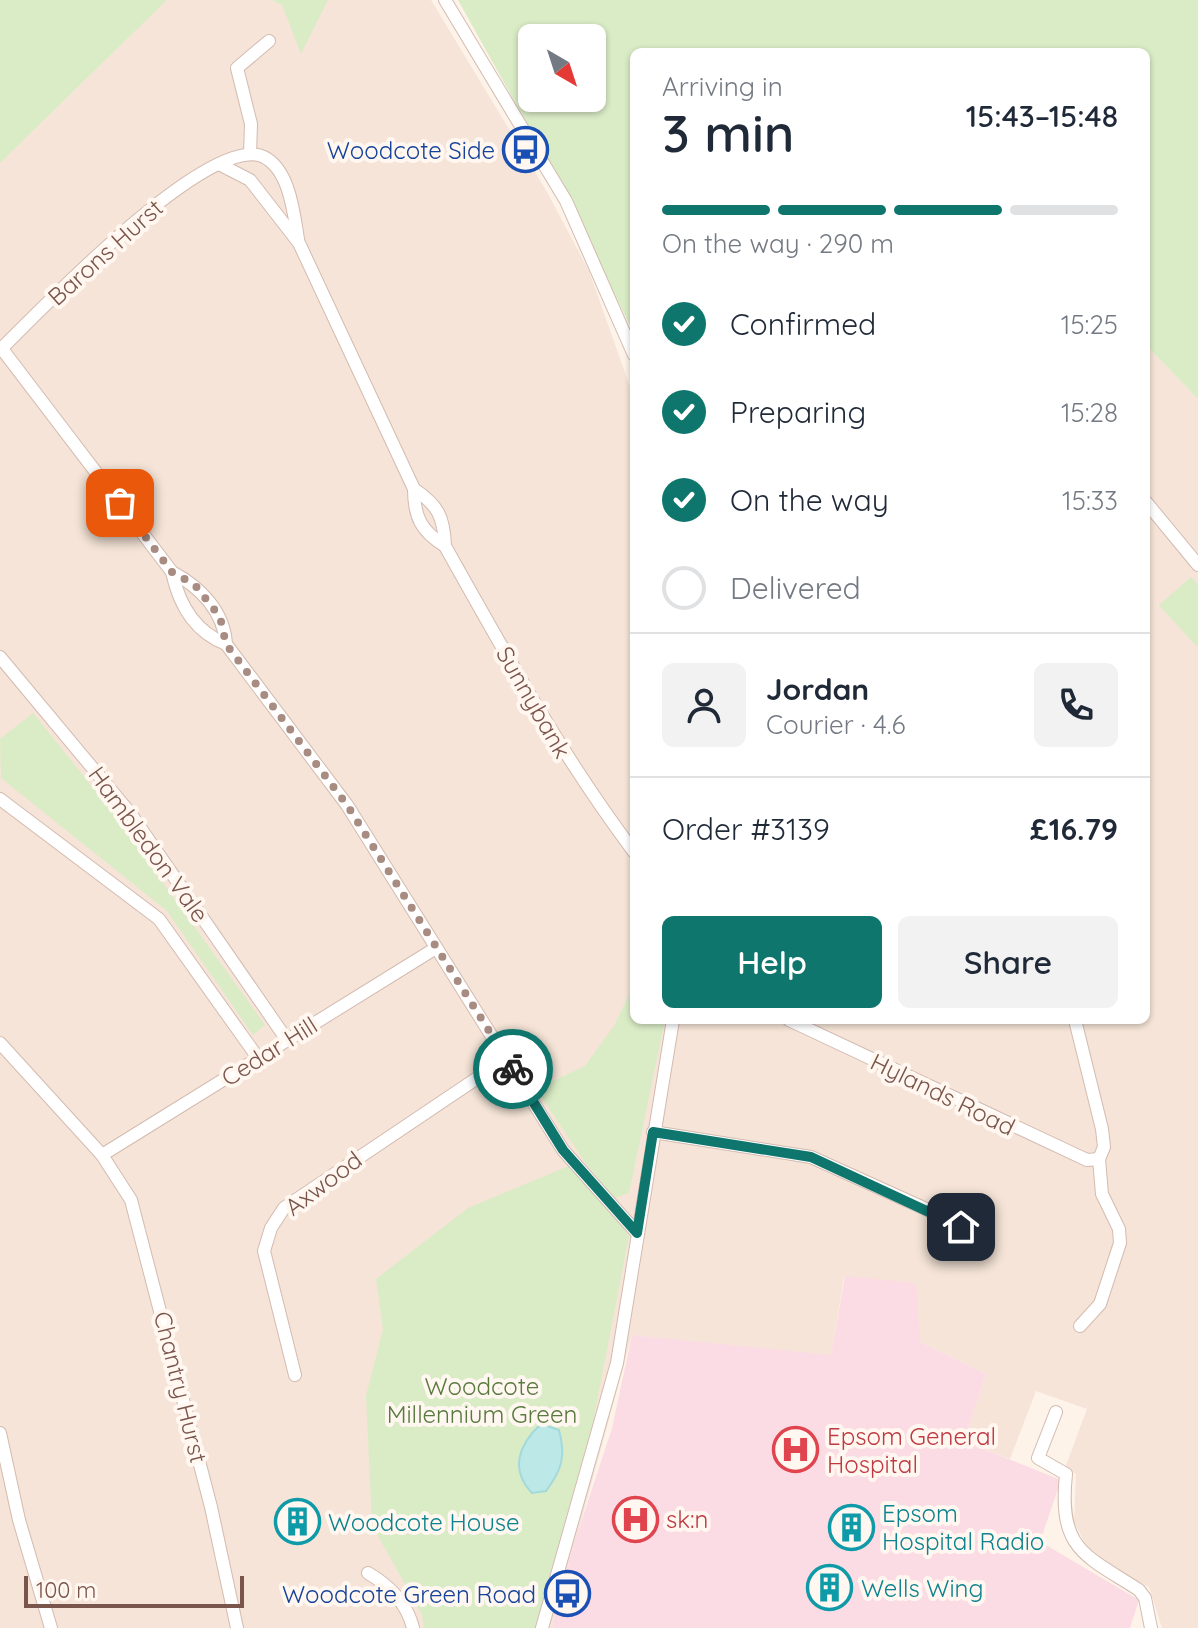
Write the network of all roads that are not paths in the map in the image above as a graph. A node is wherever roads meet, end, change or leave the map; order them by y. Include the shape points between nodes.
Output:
1 (445, 0) edge
2 (269, 41) dead end
3 (250, 154) junction
4 (219, 164) junction
5 (299, 243) junction
6 (630, 346) edge
7 (1, 349) edge
8 (414, 489) junction
9 (1150, 507) edge
10 (445, 546) junction
11 (1198, 565) edge
12 (172, 572) junction
13 (226, 644) junction
14 (0, 657) edge
15 (0, 799) edge
16 (630, 846) edge
17 (436, 948) junction
18 (672, 1024) edge
19 (797, 1024) edge
20 (1076, 1024) edge
21 (287, 1040) junction
22 (0, 1043) edge
23 (258, 1058) junction
24 (507, 1058) junction
25 (653, 1132) junction
26 (102, 1155) junction
27 (1099, 1159) junction
28 (637, 1233) junction
29 (978, 1245) dead end
30 (1080, 1326) dead end
31 (295, 1375) dead end
32 (1056, 1412) dead end
33 (0, 1433) edge
34 (368, 1573) dead end
35 (51, 1628) edge
36 (237, 1628) edge
37 (413, 1628) edge
38 (542, 1628) edge
39 (1151, 1628) edge

1 - 6 street via 566,201
2 - 3 street via 237,68 251,124
3 - 4 street
3 - 5 street, Sunnybank via 266,158 278,171 291,199
4 - 5 street, Sunnybank via 250,180
4 - 7 street, Barons Hurst via 206,168 137,220
5 - 8 street, Sunnybank
7 - 12 street
8 - 10 street, Sunnybank via 414,510 425,533
8 - 10 street, Sunnybank via 435,503 445,521
9 - 11 street
10 - 16 street, Sunnybank via 547,729
12 - 13 street via 195,585 220,617
12 - 13 street via 178,598 202,632
13 - 17 street via 347,805
14 - 21 street, Hambledon Vale via 130,813
15 - 23 street via 159,919
17 - 21 street, Cedar Hill
17 - 24 street
18 - 25 street
19 - 27 street, Hylands Road via 1021,1132 1087,1160
20 - 27 street via 1102,1129
21 - 23 street, Cedar Hill
22 - 26 street, Chantry Hurst
23 - 26 street, Cedar Hill
24 - 28 street via 563,1150
24 - 31 street, Axwood via 306,1190 277,1218 264,1251
25 - 28 street
25 - 29 street via 811,1157 948,1219
26 - 36 street, Chantry Hurst via 124,1183 142,1230
27 - 30 street via 1102,1194 1120,1243 1100,1304
28 - 38 street via 607,1404
32 - 39 street via 1038,1458 1066,1474 1068,1525 1085,1556 1139,1590
33 - 35 street
34 - 37 street via 390,1588

